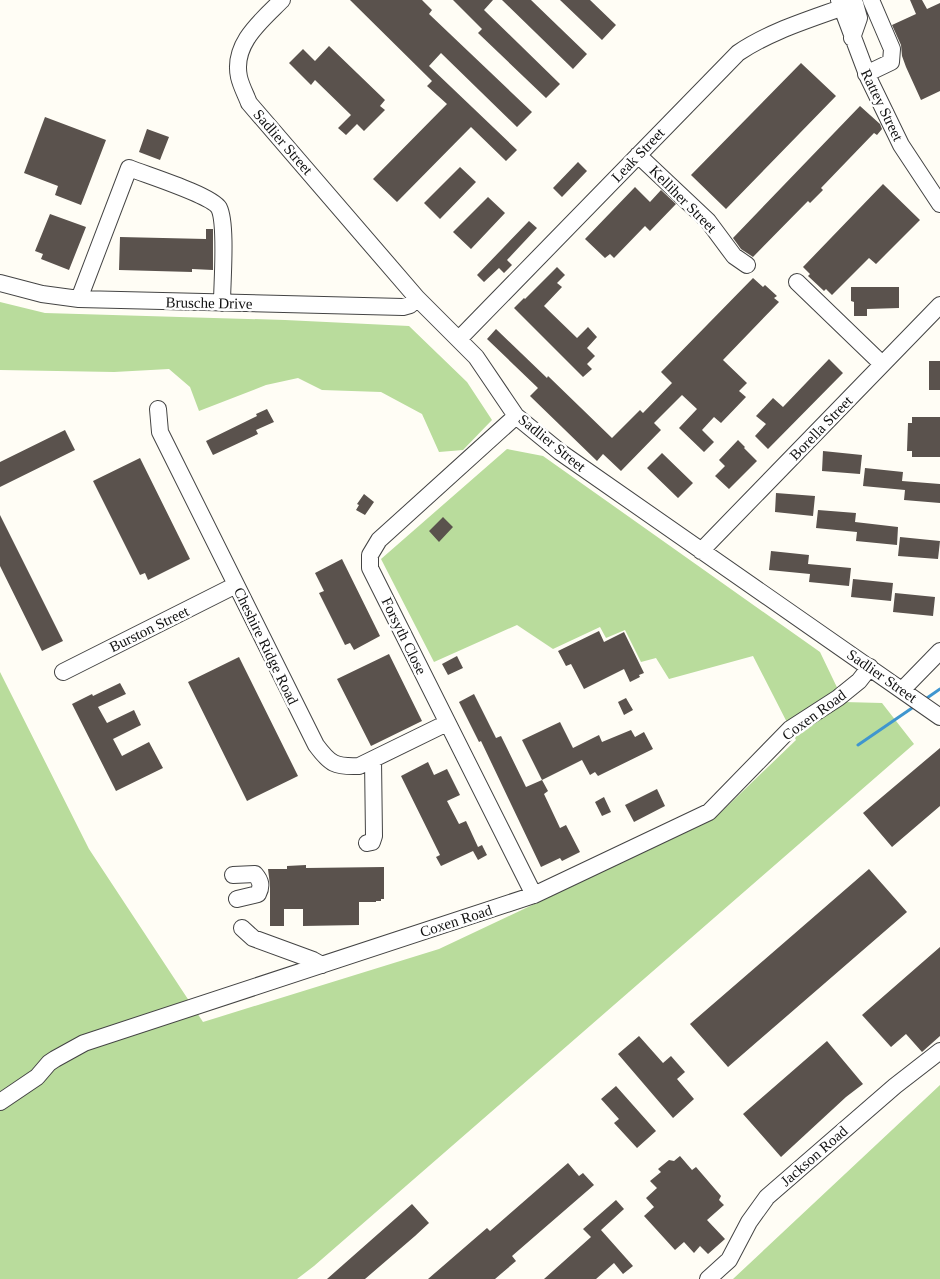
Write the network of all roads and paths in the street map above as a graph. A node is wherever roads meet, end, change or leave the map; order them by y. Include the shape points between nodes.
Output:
1 (282, 0) edge
2 (871, 0) edge
3 (848, 2) edge
4 (866, 74) junction
5 (638, 155) junction
6 (940, 204) edge
7 (747, 265) dead end
8 (0, 282) edge
9 (797, 282) dead end
10 (418, 298) junction
11 (79, 300) junction
12 (222, 303) junction
13 (940, 305) edge
14 (459, 339) junction
15 (882, 364) junction
16 (158, 409) dead end
17 (516, 416) junction
18 (701, 550) junction
19 (236, 585) junction
20 (940, 651) edge
21 (870, 667) junction
22 (63, 672) dead end
23 (902, 690) junction
24 (940, 716) edge
25 (447, 723) junction
26 (373, 760) junction
27 (367, 843) dead end
28 (233, 875) dead end
29 (534, 895) junction
30 (237, 899) dead end
31 (242, 928) dead end
32 (322, 965) junction
33 (940, 1051) edge
34 (0, 1102) edge
35 (708, 1279) edge

1 - 10 lane, Sadlier Street via 244,40 239,56 239,77 249,103
2 - 4 lane via 892,49 891,62
3 - 4 lane, Rattey Street via 852,38
3 - 5 lane, Leak Street via 756,41 738,53
4 - 6 lane, Rattey Street via 901,144
5 - 7 lane, Kelliher Street via 708,221 734,256
5 - 14 lane, Leak Street
8 - 11 lane, Brusche Drive
9 - 15 lane
10 - 12 lane, Brusche Drive via 403,307
10 - 14 lane, Sadlier Street
11 - 12 lane, Brusche Drive
11 - 12 lane via 129,168 205,197 218,207 223,221
13 - 15 lane, Borella Street
14 - 17 lane, Sadlier Street via 476,357
15 - 18 lane, Borella Street
16 - 19 lane, Cheshire Ridge Road via 160,432
17 - 18 lane, Sadlier Street via 560,452
17 - 25 lane, Forsyth Close via 379,540 370,555 370,568
18 - 21 lane, Sadlier Street
19 - 22 lane, Burston Street
19 - 26 lane, Cheshire Ridge Road via 326,759 342,767 358,766
20 - 23 lane
21 - 23 lane, Sadlier Street
21 - 29 lane, Coxen Road via 838,698 790,729 709,812
23 - 24 lane, Sadlier Street
25 - 26 lane, Cheshire Ridge Road
25 - 29 lane, Forsyth Close
26 - 27 lane via 374,836 372,842
28 - 30 lane via 255,874 260,880 258,894
29 - 32 lane, Coxen Road
31 - 32 lane via 253,938
32 - 34 lane, Coxen Road via 84,1043 49,1063 37,1077
33 - 35 lane, Jackson Road via 767,1197 749,1222 729,1260

